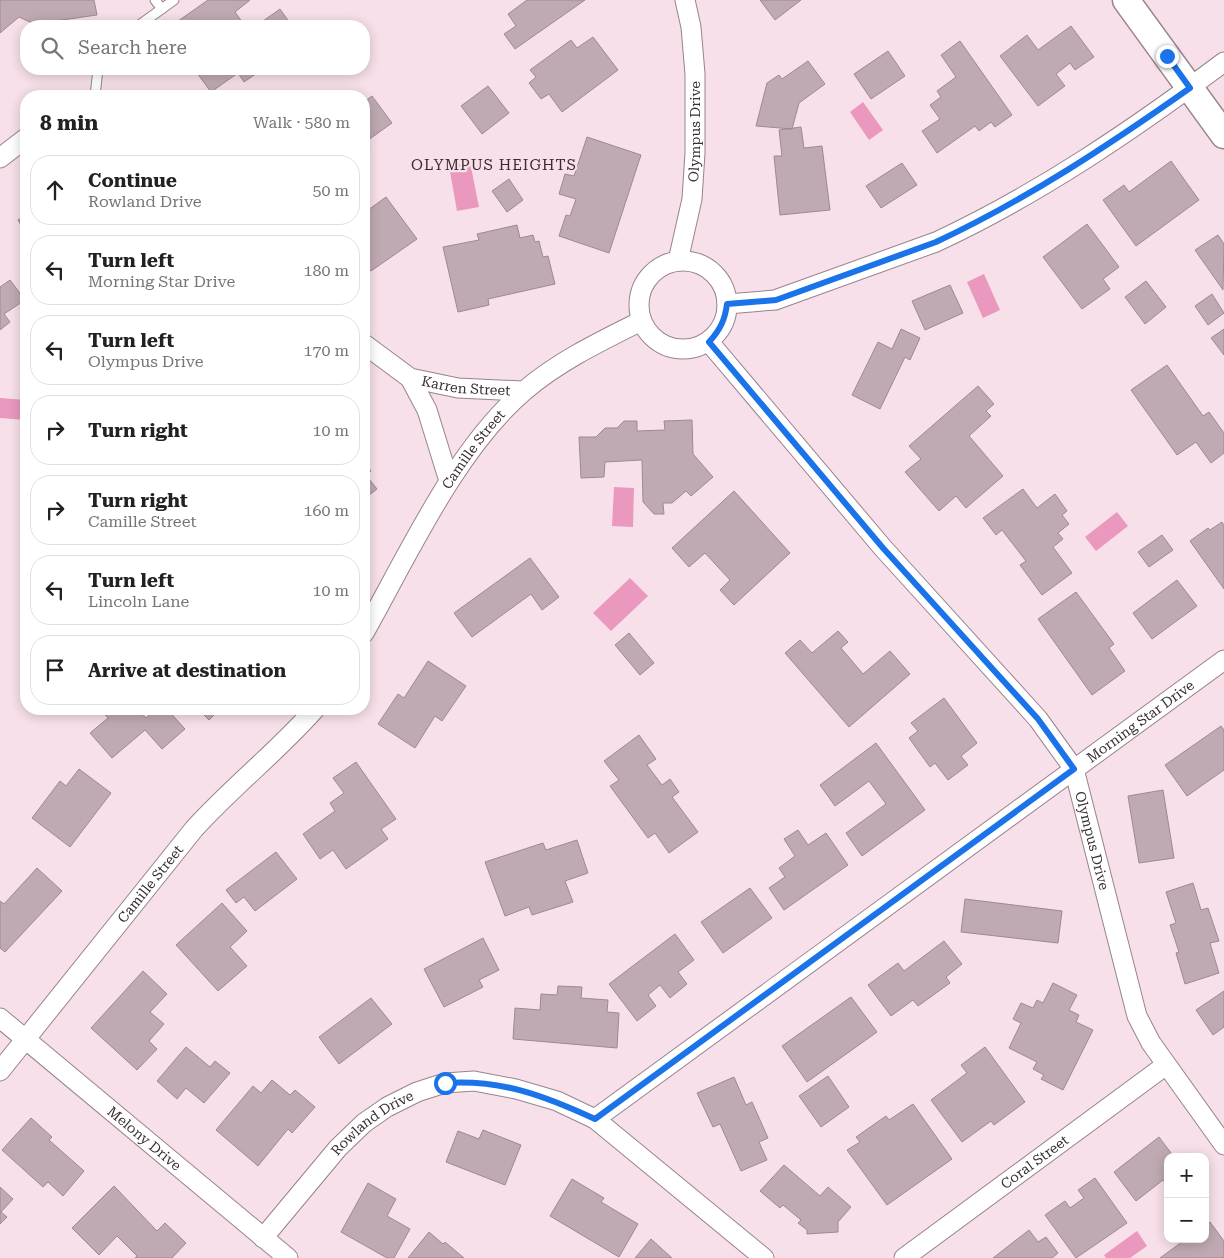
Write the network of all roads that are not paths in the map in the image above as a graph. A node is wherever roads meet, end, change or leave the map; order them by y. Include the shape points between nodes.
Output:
1 (155, 0) edge
2 (174, 0) edge
3 (685, 0) edge
4 (1126, 0) edge
5 (162, 9) junction
6 (146, 20) edge
7 (1224, 62) edge
8 (97, 75) edge
9 (1190, 88) junction
10 (96, 90) edge
11 (1224, 135) edge
12 (20, 143) edge
13 (0, 158) edge
14 (678, 261) junction
15 (727, 304) junction
16 (641, 321) junction
17 (709, 342) junction
18 (370, 348) edge
19 (410, 378) junction
20 (523, 392) junction
21 (449, 481) junction
22 (370, 622) edge
23 (1224, 660) edge
24 (309, 715) edge
25 (1074, 769) junction
26 (0, 1018) edge
27 (26, 1040) junction
28 (1166, 1066) junction
29 (0, 1071) edge
30 (595, 1119) junction
31 (1224, 1145) edge
32 (263, 1238) junction
33 (288, 1258) edge
34 (764, 1258) edge
35 (904, 1258) edge

1 - 5 lane
2 - 5 lane
3 - 14 street, Olympus Drive via 695,74 695,153 692,199
4 - 9 street
5 - 6 lane
7 - 9 street
8 - 10 lane
9 - 11 street
9 - 15 street via 1092,156 936,242 776,300
12 - 13 street
14 - 15 street via 692,262 717,277
14 - 16 street via 659,268 645,282 639,301
15 - 17 street via 726,318
16 - 17 street via 648,333 670,348 684,350
16 - 20 street, Camille Street via 569,360
17 - 25 street, Olympus Drive via 883,548 1038,719
18 - 19 street, Karren Street
19 - 20 street, Karren Street via 458,388
19 - 21 street, Karren Street via 427,410
20 - 21 street, Camille Street via 483,435
21 - 22 street, Camille Street
23 - 25 street, Morning Star Drive
24 - 27 street, Camille Street via 194,829
25 - 28 street, Olympus Drive via 1136,1016
25 - 30 street, Morning Star Drive
26 - 27 street, Melony Drive
27 - 29 street, Camille Street
27 - 32 street, Melony Drive
28 - 31 street, Olympus Drive
28 - 35 street, Coral Street
30 - 32 street, Rowland Drive via 557,1101 474,1081 445,1083 417,1092 364,1123 338,1148
30 - 34 street, Rowland Drive
32 - 33 street, Melony Drive

